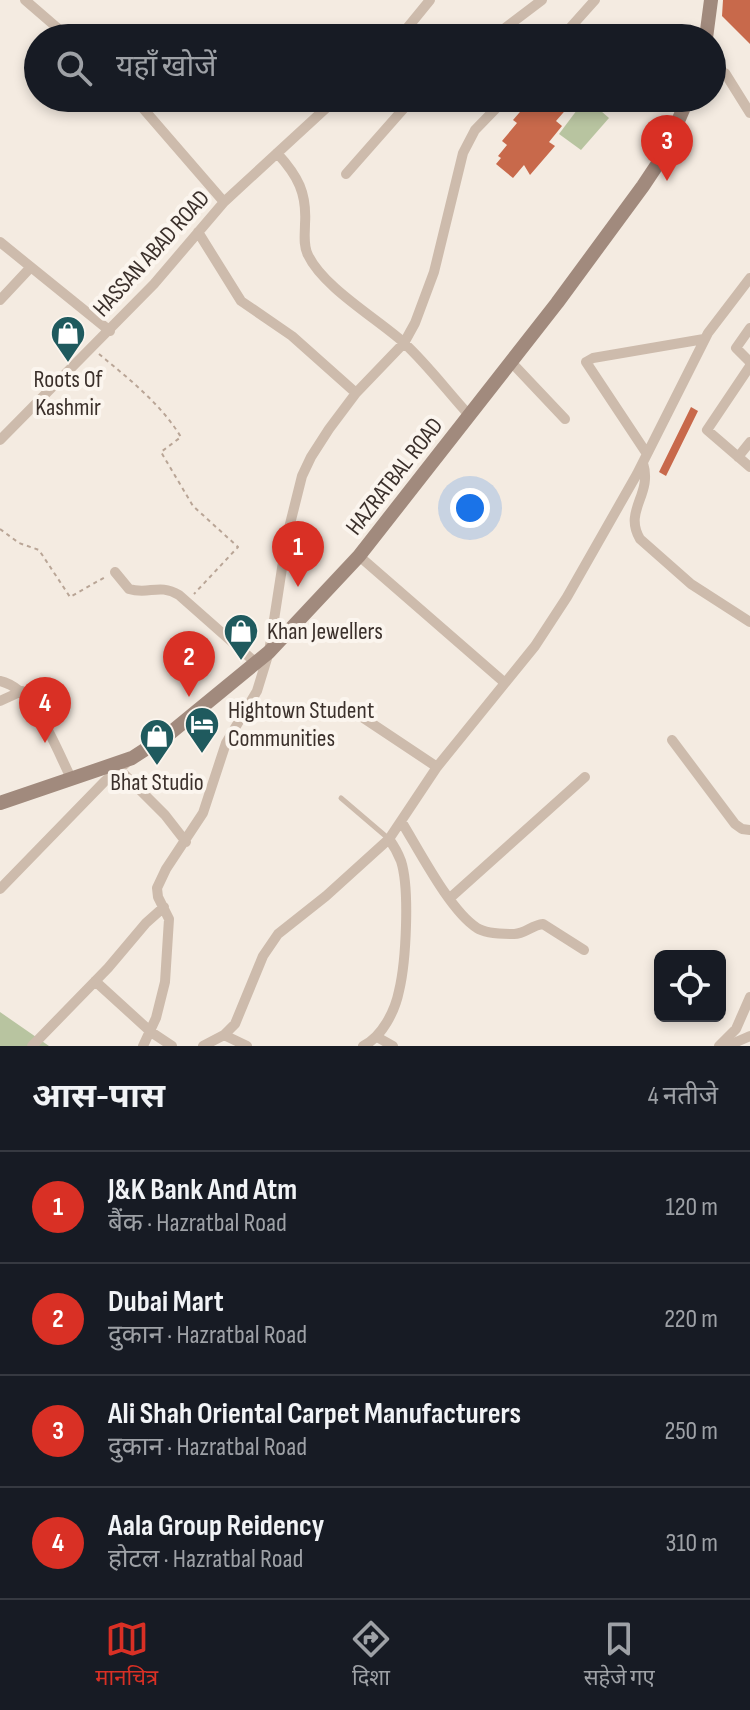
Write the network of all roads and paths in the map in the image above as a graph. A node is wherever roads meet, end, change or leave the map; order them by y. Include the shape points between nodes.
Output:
1 (25, 0) edge
2 (430, 0) edge
3 (542, 0) edge
4 (595, 0) edge
5 (711, 0) edge
6 (53, 24) edge
7 (410, 24) edge
8 (510, 24) edge
9 (574, 24) edge
10 (708, 24) edge
11 (726, 75) edge
12 (146, 112) edge
13 (322, 112) edge
14 (401, 112) edge
15 (492, 112) edge
16 (682, 112) edge
17 (750, 113) edge
18 (277, 153) junction
19 (346, 174) dead end
20 (224, 202) junction
21 (198, 232) junction
22 (0, 242) edge
23 (30, 268) junction
24 (750, 278) edge
25 (0, 300) edge
26 (750, 328) edge
27 (110, 331) junction
28 (704, 339) junction
29 (404, 343) junction
30 (92, 348) junction
31 (511, 362) junction
32 (750, 364) edge
33 (356, 393) junction
34 (469, 415) junction
35 (565, 419) dead end
36 (0, 440) edge
37 (750, 442) edge
38 (738, 457) junction
39 (645, 458) junction
40 (750, 467) edge
41 (0, 529) edge
42 (359, 556) junction
43 (115, 572) joint
44 (187, 602) junction
45 (750, 622) edge
46 (269, 652) junction
47 (256, 663) junction
48 (0, 681) edge
49 (505, 683) junction
50 (22, 691) junction
51 (0, 701) edge
52 (350, 709) dead end
53 (672, 740) dead end
54 (132, 758) junction
55 (437, 767) junction
56 (119, 769) junction
57 (585, 777) dead end
58 (72, 780) junction
59 (341, 798) dead end
60 (0, 803) edge
61 (401, 821) junction
62 (750, 830) edge
63 (389, 839) junction
64 (186, 842) junction
65 (0, 889) edge
66 (450, 898) junction
67 (164, 907) junction
68 (584, 950) dead end
69 (95, 981) junction
70 (750, 997) edge
71 (151, 1032) junction
72 (224, 1035) junction
73 (750, 1036) edge
74 (377, 1037) junction
75 (32, 1046) edge
76 (143, 1046) edge
77 (172, 1046) edge
78 (203, 1046) edge
79 (247, 1046) edge
80 (363, 1046) edge
81 (393, 1046) edge
82 (719, 1046) edge
83 (727, 1046) edge

1 - 6 street
2 - 7 street
3 - 8 street
4 - 9 street
5 - 10 main road
11 - 17 street
12 - 20 street
13 - 18 street, HASSAN ABAD ROAD
14 - 19 street
15 - 29 street via 463,153 431,282
16 - 31 main road, HAZRATBAL ROAD via 643,186
18 - 20 street, HASSAN ABAD ROAD
18 - 29 street via 302,186 308,255 347,297
20 - 21 street, HASSAN ABAD ROAD
21 - 27 street, HASSAN ABAD ROAD
21 - 33 street via 241,301 292,336
22 - 23 street
23 - 25 street
23 - 27 street
24 - 28 street
26 - 32 street via 736,348
27 - 30 street, HASSAN ABAD ROAD
28 - 39 street
28 - 39 street via 584,360
29 - 33 street
29 - 34 street
30 - 36 street, HASSAN ABAD ROAD
30 - 44 path via 156,402 181,437 161,452 193,506 238,547
31 - 34 main road, HAZRATBAL ROAD
31 - 35 street
32 - 38 street via 707,430
33 - 46 street via 302,476
34 - 42 main road, HAZRATBAL ROAD
37 - 38 street
38 - 40 street
39 - 45 street via 645,488 634,517 640,539 691,584
39 - 49 street via 567,597
41 - 43 path via 39,550 70,597
42 - 46 main road, HAZRATBAL ROAD
42 - 49 street
43 - 44 street via 129,589 166,588
44 - 47 street
46 - 47 main road, HAZRATBAL ROAD
46 - 64 street via 257,691 226,743 203,813
47 - 54 main road, HAZRATBAL ROAD
48 - 50 street
49 - 55 street
50 - 51 street
50 - 58 street
52 - 55 street
53 - 62 street via 735,824
54 - 56 street
54 - 58 main road, HAZRATBAL ROAD
55 - 61 street
56 - 64 street
56 - 65 street
57 - 66 street
58 - 60 main road, HAZRATBAL ROAD
59 - 63 lane
61 - 63 street
61 - 66 street
63 - 72 street via 278,934 263,956 235,1024
63 - 74 street via 403,871 404,950 399,991
64 - 67 street via 157,888
66 - 68 street via 479,929 517,934 543,924
67 - 69 street
67 - 71 street via 169,919 165,982
69 - 71 street
69 - 75 street
70 - 82 street via 736,1029
71 - 76 street
71 - 77 street
72 - 78 street
72 - 79 street
73 - 83 street
74 - 80 street
74 - 81 street

